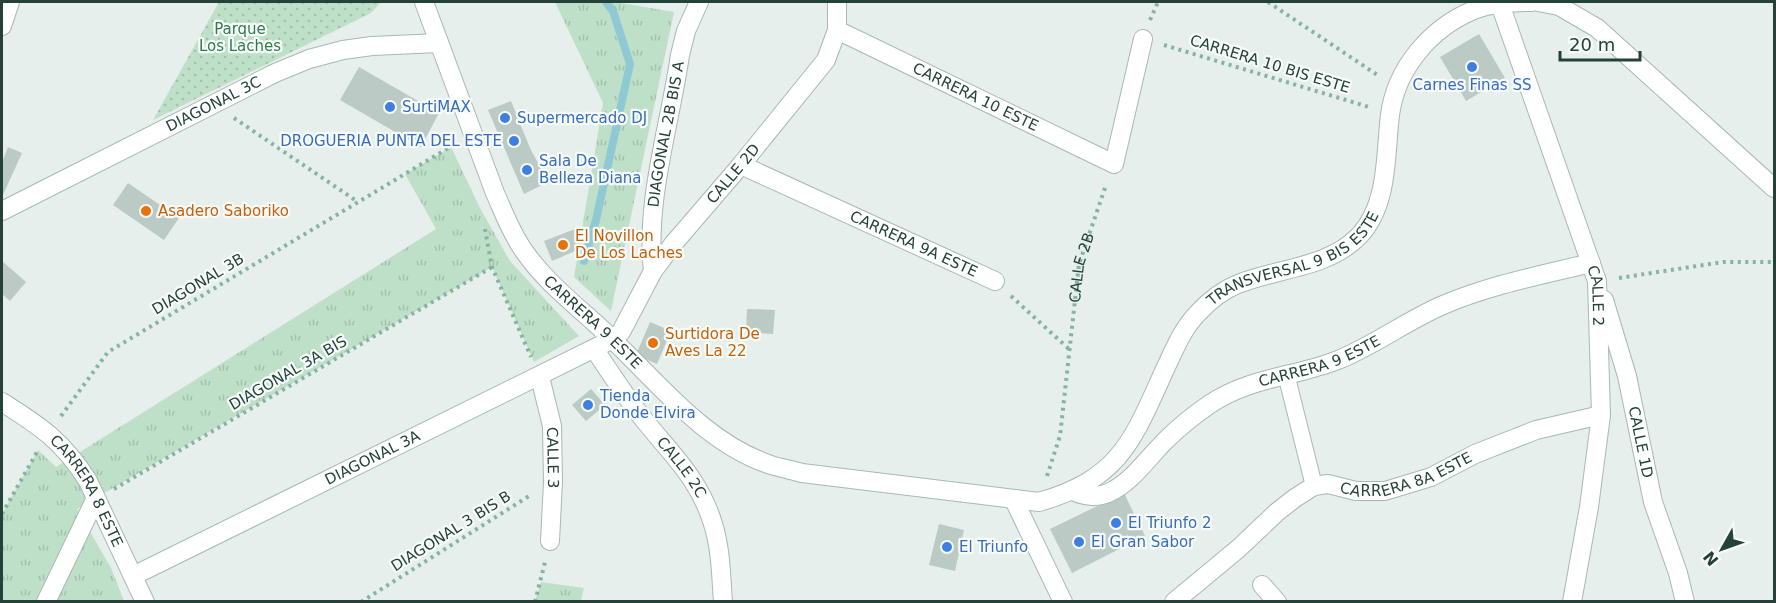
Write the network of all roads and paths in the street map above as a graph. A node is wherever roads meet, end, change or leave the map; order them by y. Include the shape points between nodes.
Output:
1 (10, 2) edge
2 (424, 2) edge
3 (699, 2) edge
4 (837, 2) edge
5 (1268, 2) edge
6 (1532, 2) edge
7 (1538, 2) edge
8 (1500, 4) junction
9 (1560, 4) edge
10 (2, 26) edge
11 (837, 30) junction
12 (1143, 39) joint
13 (439, 43) junction
14 (1396, 88) junction
15 (213, 104) junction
16 (1390, 113) junction
17 (459, 142) dead end
18 (741, 165) junction
19 (1114, 165) junction
20 (1774, 188) edge
21 (358, 202) junction
22 (2, 211) edge
23 (1774, 262) edge
24 (1591, 263) junction
25 (492, 267) dead end
26 (653, 271) junction
27 (995, 281) joint
28 (1597, 281) junction
29 (613, 339) junction
30 (595, 350) junction
31 (1070, 350) junction
32 (1286, 374) junction
33 (540, 377) junction
34 (2, 402) edge
35 (1601, 415) junction
36 (48, 432) junction
37 (553, 482) junction
38 (1314, 486) junction
39 (1073, 491) junction
40 (95, 500) junction
41 (1014, 500) junction
42 (1039, 502) junction
43 (2, 514) edge
44 (550, 541) joint
45 (133, 576) junction
46 (1262, 585) dead end
47 (46, 602) edge
48 (146, 602) edge
49 (361, 602) edge
50 (535, 602) edge
51 (723, 602) edge
52 (1063, 602) edge
53 (1174, 602) edge
54 (1277, 602) edge
55 (1572, 602) edge
56 (1685, 602) edge

1 - 10 street
2 - 13 street, CARRERA 9 ESTE
3 - 26 street, DIAGONAL 2B BIS A via 680,55 653,207
4 - 11 street, CALLE 2D
5 - 14 path
6 - 8 street, TRANSVERSAL 9 BIS ESTE
7 - 9 street
8 - 14 street, TRANSVERSAL 9 BIS ESTE via 1455,20 1424,44
8 - 24 street, CALLE 2
9 - 20 street via 1618,45
11 - 18 street, CALLE 2D via 826,60
11 - 19 street, CARRERA 10 ESTE
12 - 16 path, CARRERA 10 BIS ESTE
12 - 19 street
13 - 15 street, DIAGONAL 3C via 372,45 309,59
13 - 29 street, CARRERA 9 ESTE via 514,235 543,274
14 - 16 street, TRANSVERSAL 9 BIS ESTE
15 - 21 path
15 - 22 street, DIAGONAL 3C
16 - 39 street, TRANSVERSAL 9 BIS ESTE via 1381,195 1359,236 1336,252 1237,285 1208,303 1185,328 1126,446 1105,470
17 - 21 path, DIAGONAL 3B
18 - 26 street, CALLE 2D
18 - 27 street, CARRERA 9A ESTE
19 - 31 path, CALLE 2B via 1079,264
21 - 36 path, DIAGONAL 3B via 108,352
23 - 28 path via 1723,262
24 - 28 street, CALLE 2
24 - 32 street, CARRERA 9 ESTE via 1474,293 1413,319 1339,360
25 - 40 path, DIAGONAL 3A BIS
26 - 29 street, CALLE 2D via 621,332
27 - 31 path, CARRERA 9A ESTE
28 - 35 street, CALLE 2
28 - 56 street, CALLE 1D via 1627,376 1653,502
29 - 30 street, DIAGONAL 3A
29 - 41 street, CARRERA 9 ESTE via 690,415 720,439 770,465 846,480
30 - 33 street, DIAGONAL 3A
30 - 51 street, CALLE 2C via 638,412 696,483 719,547
31 - 42 path, CALLE 2B via 1060,436
32 - 38 lane
32 - 39 street, CARRERA 9 ESTE via 1241,388 1211,404 1108,493 1096,496
33 - 37 street, CALLE 3 via 552,426
33 - 45 street, DIAGONAL 3A
34 - 36 street, CARRERA 8 ESTE
35 - 38 street, CARRERA 8A ESTE via 1526,434 1431,477 1385,491
35 - 55 street, CALLE 2
36 - 40 street, CARRERA 8 ESTE via 77,463
36 - 43 path, DIAGONAL 3B
37 - 44 street, CALLE 3
37 - 49 path, DIAGONAL 3 BIS B
38 - 53 street via 1277,512
39 - 42 street, TRANSVERSAL 9 BIS ESTE
40 - 45 street, CARRERA 8 ESTE
40 - 47 street
41 - 42 street, TRANSVERSAL 9 BIS ESTE
41 - 52 street
44 - 50 path
45 - 48 street, CARRERA 8 ESTE
46 - 54 street

